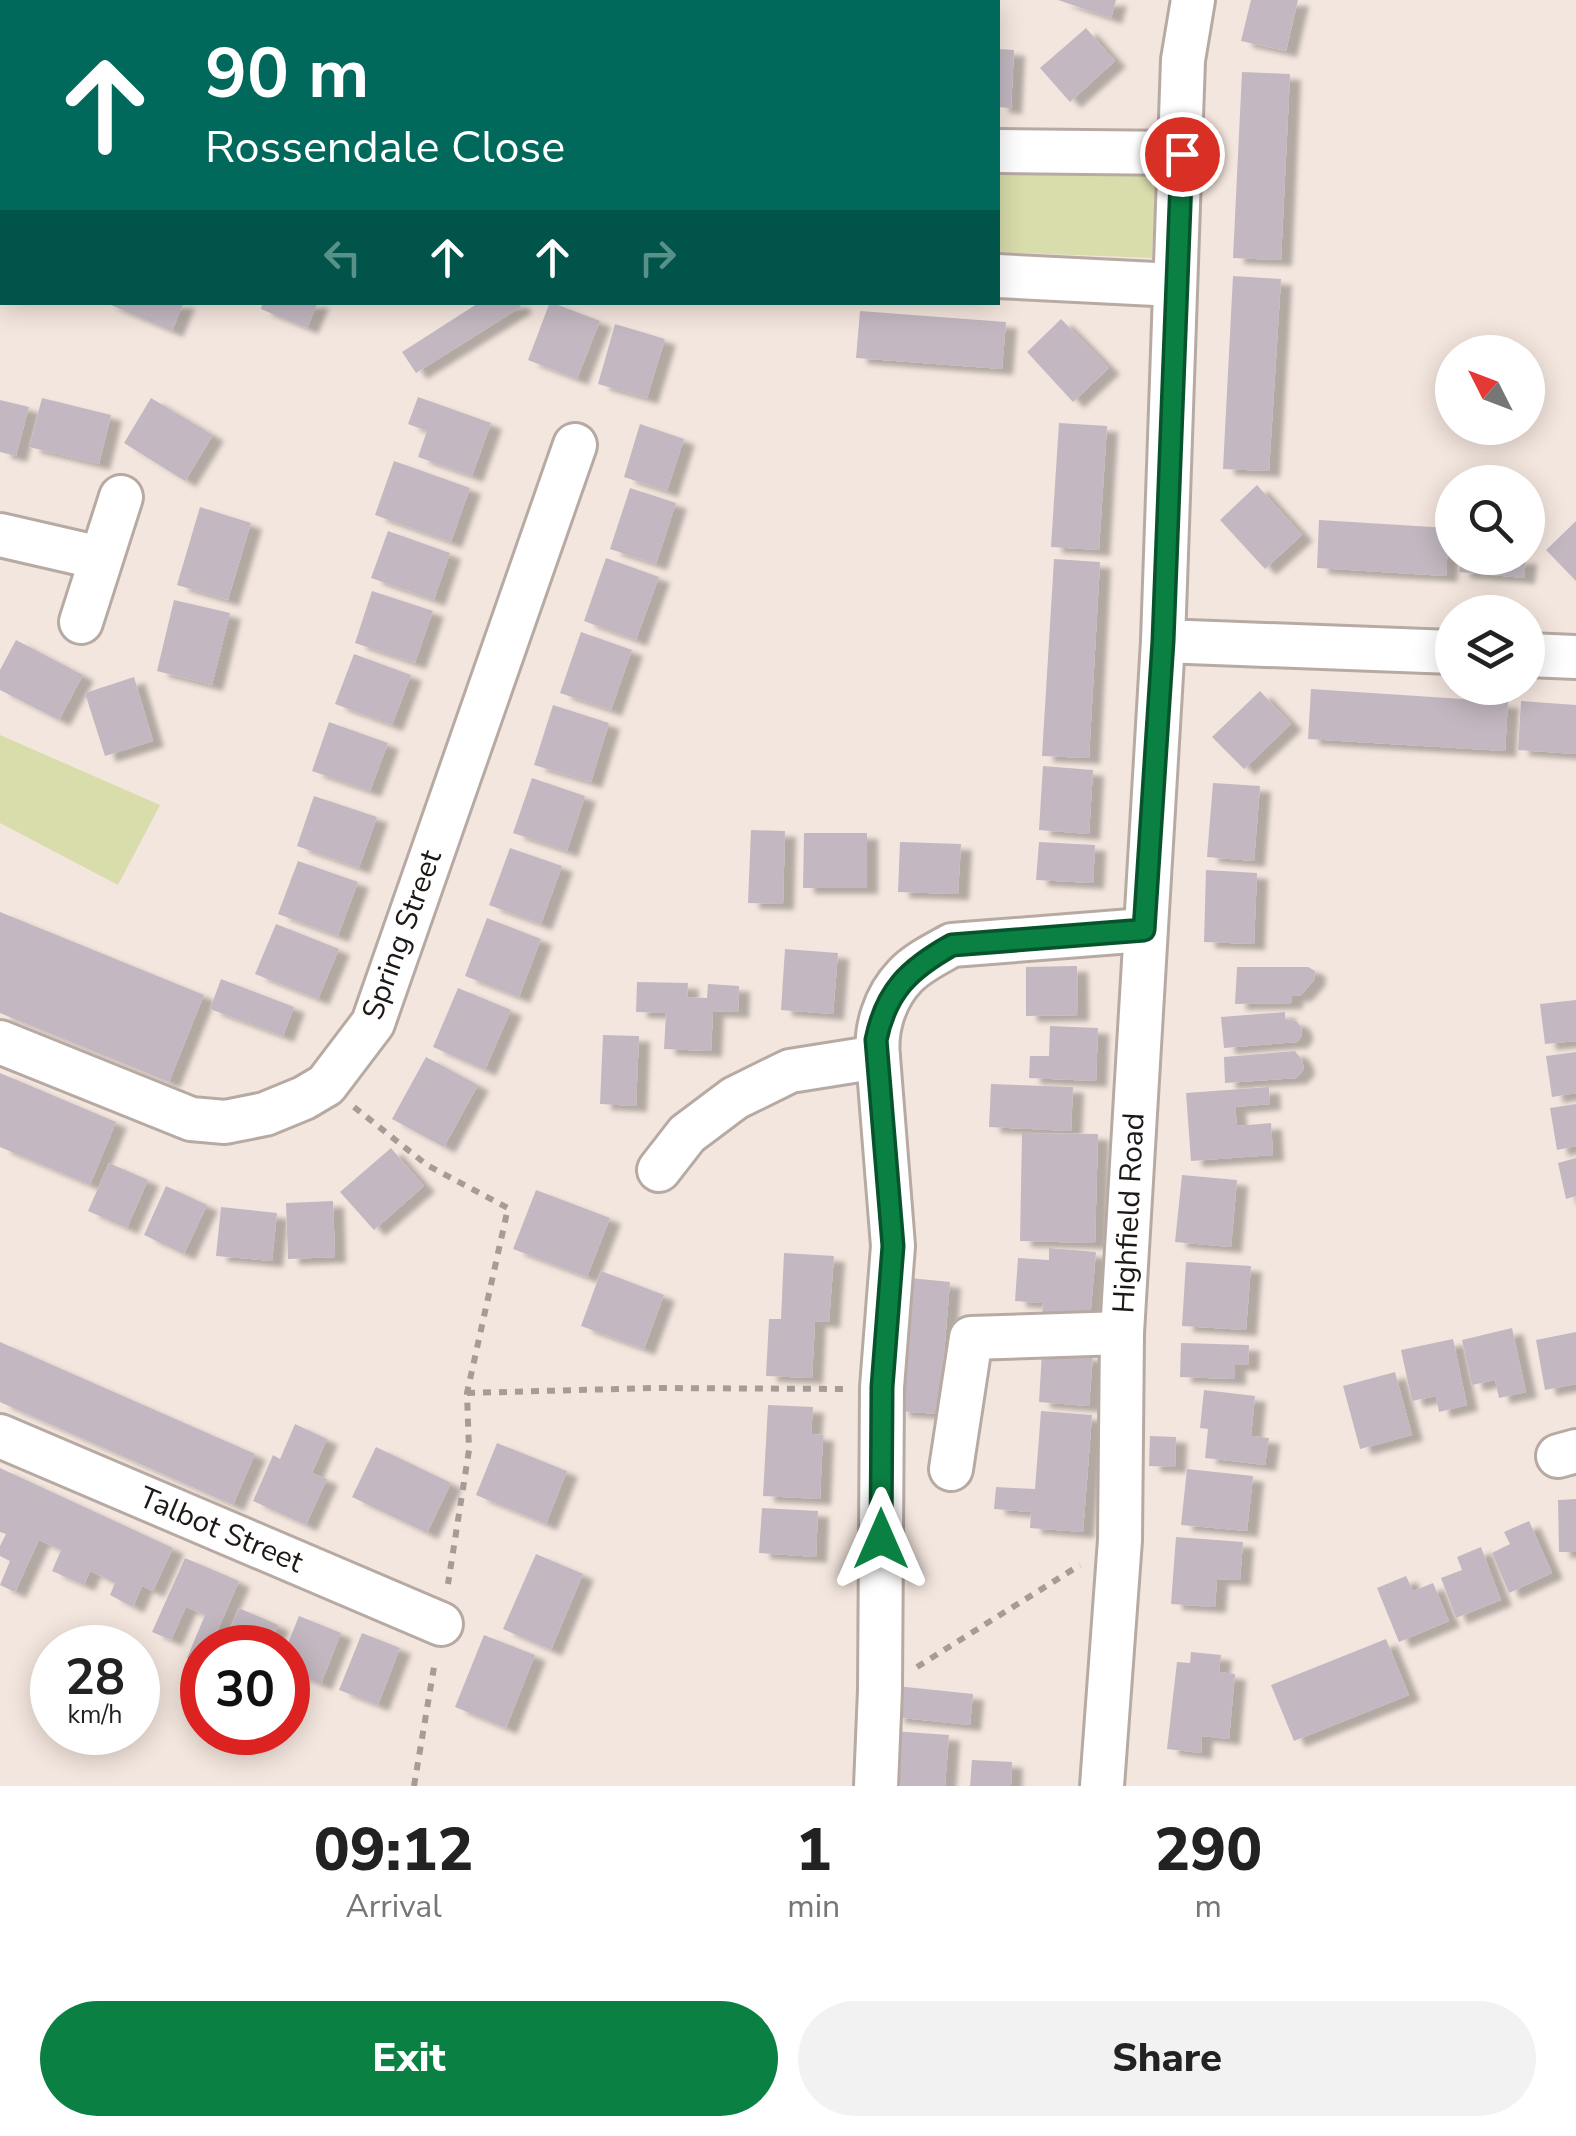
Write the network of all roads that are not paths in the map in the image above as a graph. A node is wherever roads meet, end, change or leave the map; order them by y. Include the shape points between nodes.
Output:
1 (1192, 0) edge
2 (1000, 151) edge
3 (1182, 154) junction
4 (1000, 276) edge
5 (1175, 285) junction
6 (575, 445) dead end
7 (121, 497) dead end
8 (0, 536) edge
9 (100, 558) junction
10 (81, 622) dead end
11 (1163, 641) junction
12 (1435, 651) edge
13 (1545, 656) edge
14 (1576, 657) edge
15 (1144, 930) junction
16 (0, 1042) edge
17 (878, 1057) junction
18 (659, 1170) dead end
19 (1122, 1333) junction
20 (0, 1436) edge
21 (951, 1469) dead end
22 (441, 1624) road end
23 (876, 1786) edge
24 (1102, 1786) edge

1 - 3 street, Highfield Road via 1183,60
2 - 3 street
3 - 5 street, Highfield Road
4 - 5 street
5 - 11 street, Highfield Road
6 - 16 street, Spring Street via 373,1023 326,1085 264,1114 225,1122 191,1119
7 - 9 street
8 - 9 street
9 - 10 street
11 - 12 street
11 - 15 street, Highfield Road
13 - 14 street
15 - 17 street via 952,945 904,976 880,1018
15 - 19 street, Highfield Road
17 - 18 street via 790,1071 735,1098 687,1134
17 - 23 street via 893,1246 882,1387
19 - 21 street via 971,1338
19 - 24 street, Highfield Road via 1120,1540
20 - 22 street, Talbot Street

